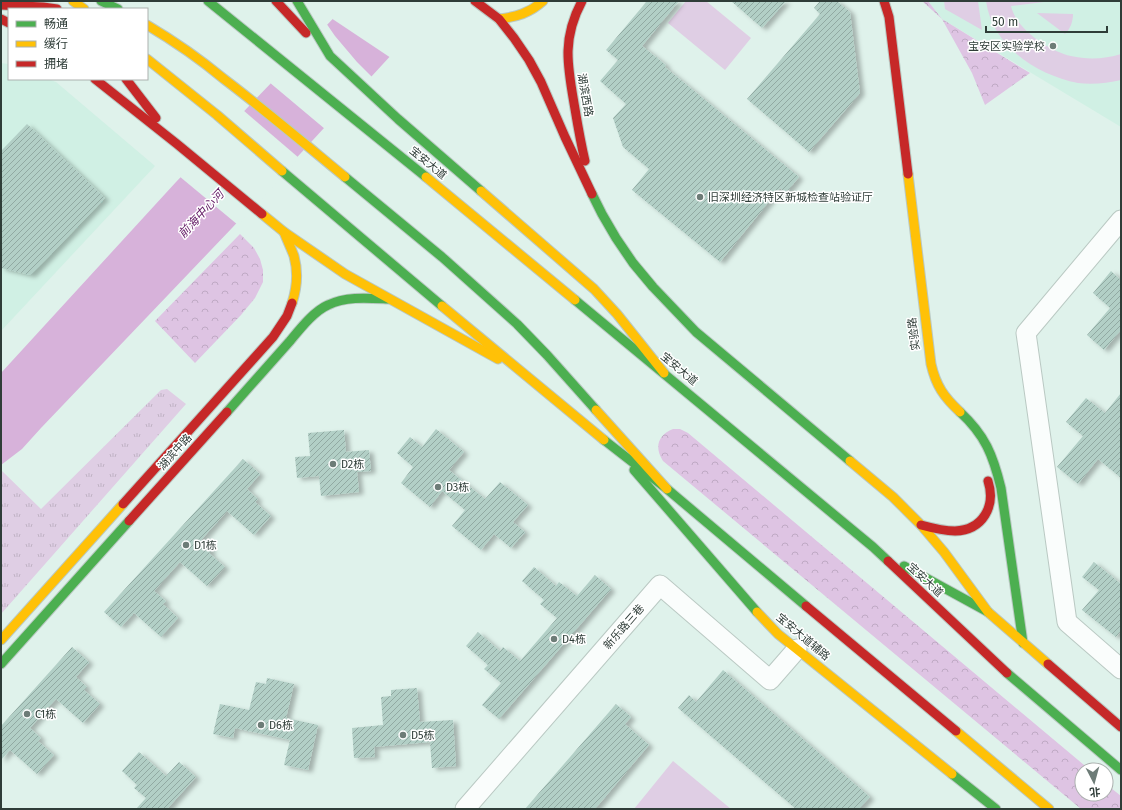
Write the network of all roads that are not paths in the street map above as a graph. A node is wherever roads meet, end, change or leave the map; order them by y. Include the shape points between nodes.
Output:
1 (74, 1) edge
2 (101, 1) edge
3 (208, 1) edge
4 (276, 1) edge
5 (297, 1) edge
6 (475, 1) edge
7 (543, 1) edge
8 (582, 1) edge
9 (884, 1) edge
10 (1, 5) edge
11 (50, 8) edge
12 (83, 8) edge
13 (116, 8) edge
14 (499, 19) junction
15 (148, 26) edge
16 (148, 30) edge
17 (166, 36) junction
18 (330, 56) junction
19 (148, 61) edge
20 (96, 80) edge
21 (127, 80) edge
22 (177, 144) junction
23 (593, 193) junction
24 (1121, 220) edge
25 (283, 232) junction
26 (388, 299) junction
27 (249, 364) junction
28 (523, 372) junction
29 (664, 372) junction
30 (261, 374) junction
31 (622, 455) junction
32 (984, 470) dead end
33 (668, 489) junction
34 (921, 525) junction
35 (873, 547) junction
36 (988, 612) junction
37 (1, 640) edge
38 (1023, 643) junction
39 (797, 649) junction
40 (1, 664) edge
41 (1121, 670) edge
42 (1121, 727) edge
43 (1121, 770) edge
44 (465, 809) edge
45 (996, 809) edge
46 (1049, 809) edge

1 - 12 main road
2 - 13 main road
3 - 29 main road, 宝安大道
4 - 18 main road
5 - 18 main road
6 - 14 main road
7 - 14 main road via 524,14
8 - 23 main road, 湖滨西路 via 570,28 567,57 580,136
9 - 38 main road, 实验路 via 889,17 933,374 941,392 976,428 992,455 1001,488
10 - 11 main road
14 - 23 main road via 529,60 541,82
15 - 17 main road
16 - 17 main road
17 - 33 main road via 251,99 442,257 517,324
18 - 29 main road via 398,120 594,289 618,314
19 - 28 main road via 217,115
20 - 22 main road
21 - 22 main road
22 - 25 main road
23 - 34 main road via 602,214 633,263 696,332 877,482
24 - 41 street via 1026,333 1067,622
25 - 26 main road via 345,274
25 - 27 main road, 湖滨中路 via 296,264 294,297 287,316
26 - 28 main road
26 - 30 main road, 湖滨中路 via 350,299 326,306 308,321
27 - 30 main road via 256,361 261,363 264,370
27 - 37 main road, 湖滨中路
28 - 31 main road
29 - 35 main road, 宝安大道
30 - 40 main road, 湖滨中路
31 - 33 main road
31 - 39 main road, 宝安大道辅路 via 748,604
32 - 34 main road via 991,494 984,518 972,528 963,531 941,530
33 - 46 main road
34 - 36 main road via 953,563
35 - 36 main road
35 - 43 main road, 宝安大道 via 1005,671
36 - 38 main road
38 - 42 main road
39 - 44 street, 新乐路三巷 via 770,680 660,586
39 - 45 main road, 宝安大道辅路

